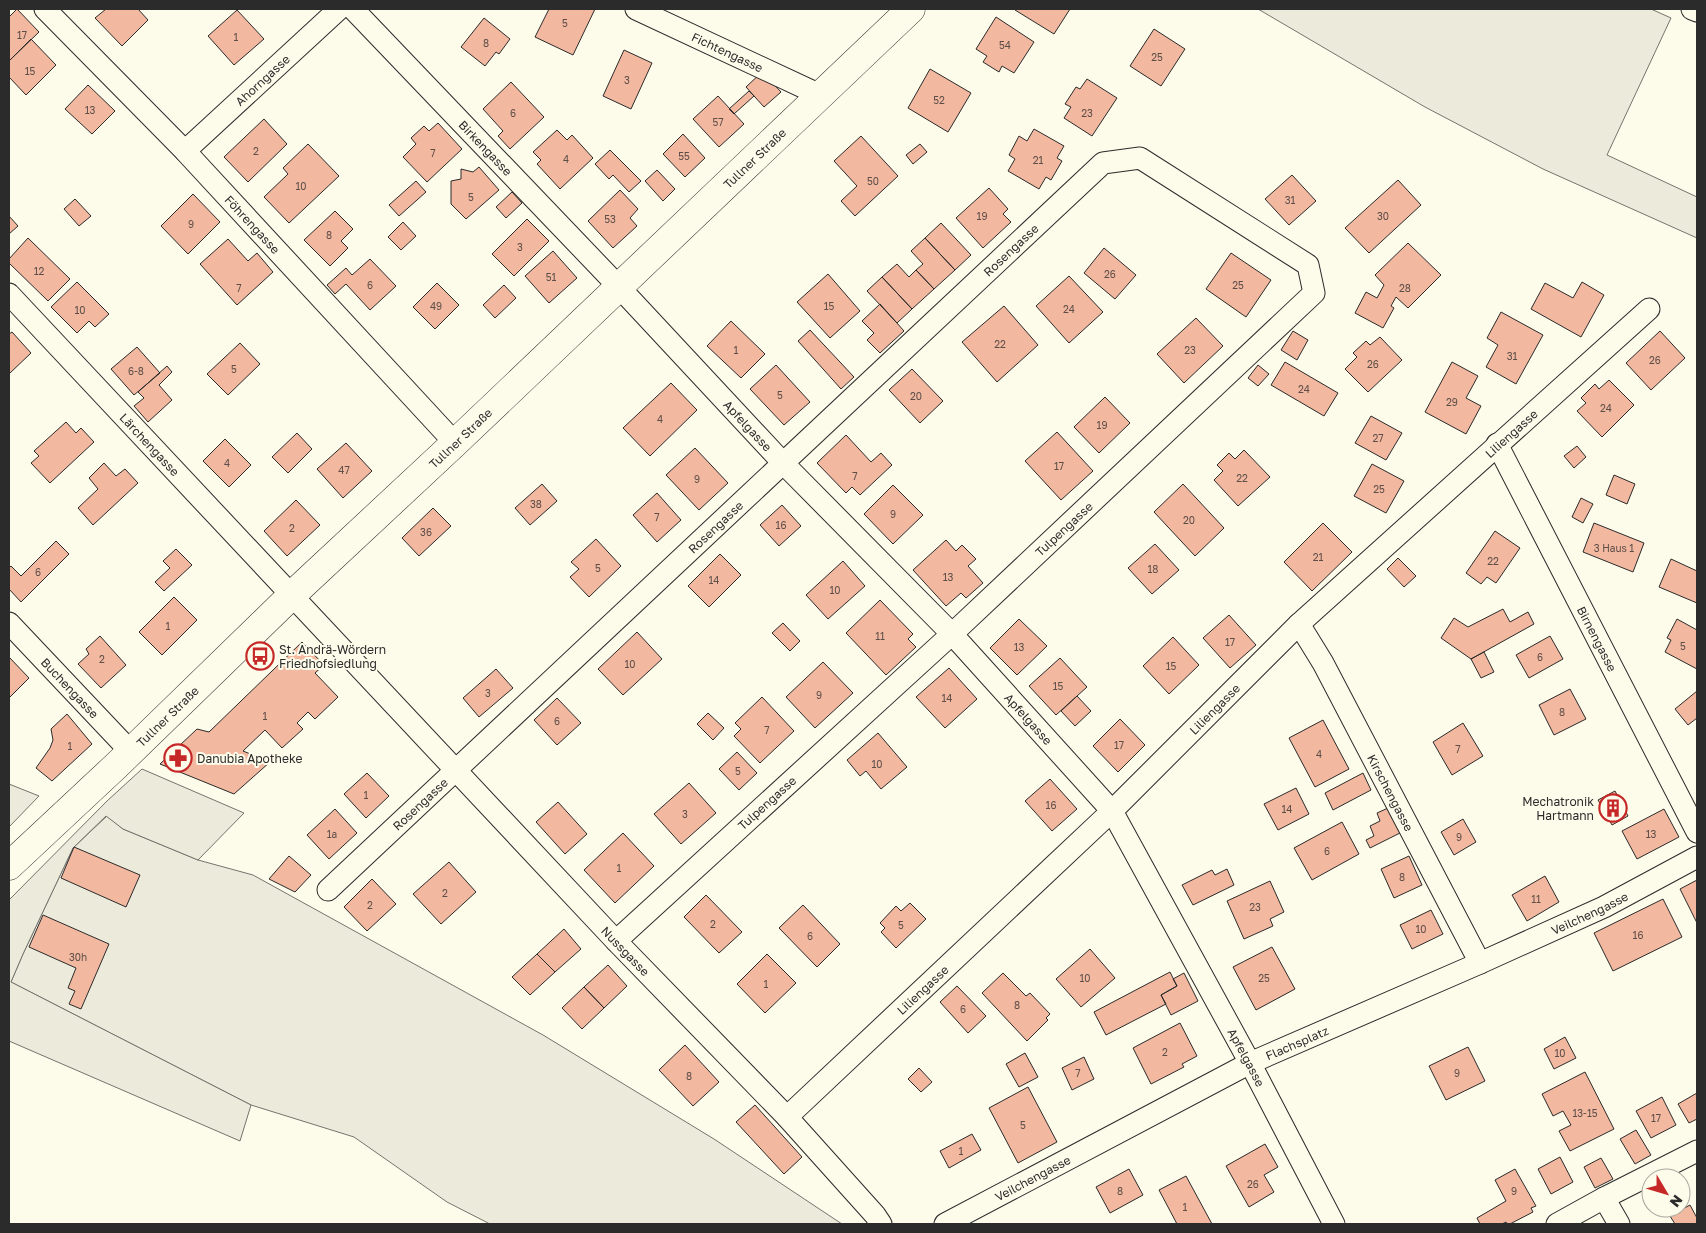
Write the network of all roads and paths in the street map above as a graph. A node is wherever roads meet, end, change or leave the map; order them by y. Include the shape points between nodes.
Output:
1 (45, 9) edge
2 (339, 9) edge
3 (353, 9) edge
4 (636, 9) edge
5 (911, 9) edge
6 (1692, 9) edge
7 (1697, 11) edge
8 (820, 95) junction
9 (185, 151) junction
10 (1103, 162) joint
11 (619, 288) junction
12 (9, 294) edge
13 (1649, 309) dead end
14 (455, 443) junction
15 (1497, 444) junction
16 (783, 463) junction
17 (292, 595) junction
18 (9, 623) edge
19 (1300, 624) junction
20 (952, 634) junction
21 (369, 678) joint
22 (131, 752) junction
23 (456, 770) junction
24 (1112, 811) junction
25 (1697, 832) edge
26 (1697, 857) edge
27 (9, 866) edge
28 (328, 890) dead end
29 (616, 941) junction
30 (1480, 963) junction
31 (1250, 1063) junction
32 (787, 1117) junction
33 (1119, 1133) joint
34 (1697, 1151) edge
35 (1604, 1198) junction
36 (881, 1224) edge
37 (945, 1224) edge
38 (1334, 1224) edge
39 (1557, 1224) edge
40 (1619, 1224) edge

1 - 9 street, Föhrengasse
2 - 9 street, Ahorngasse
3 - 11 street, Birkengasse
4 - 8 street, Fichtengasse
5 - 8 main road, Tullner Straße
6 - 7 street
8 - 11 main road, Tullner Straße
9 - 14 street, Föhrengasse
10 - 16 street, Rosengasse
10 - 20 street, Tulpengasse via 1140,158 1308,264 1314,293
11 - 14 main road, Tullner Straße
11 - 16 street, Apfelgasse
12 - 17 street, Lärchengasse
13 - 15 street, Liliengasse
14 - 17 main road, Tullner Straße
15 - 19 street, Liliengasse
15 - 25 street, Birnengasse
16 - 20 street, Apfelgasse
16 - 23 street, Rosengasse
17 - 21 street, Lärchengasse
17 - 22 main road, Tullner Straße
18 - 22 street, Buchengasse
19 - 24 street, Liliengasse
19 - 30 street, Kirschengasse
20 - 24 street, Apfelgasse
20 - 29 street, Tulpengasse
21 - 23 street, Nussgasse
22 - 27 main road, Tullner Straße
23 - 28 street, Rosengasse
23 - 29 street, Nussgasse
24 - 31 street, Apfelgasse
24 - 32 street, Liliengasse
26 - 30 street, Veilchengasse via 1604,907
29 - 32 street, Nussgasse
30 - 31 street, Flachsplatz
31 - 33 street, Flachsplatz
31 - 38 street, Apfelgasse
32 - 36 street, Nussgasse
33 - 37 street, Veilchengasse
34 - 35 street
35 - 39 street
35 - 40 street

